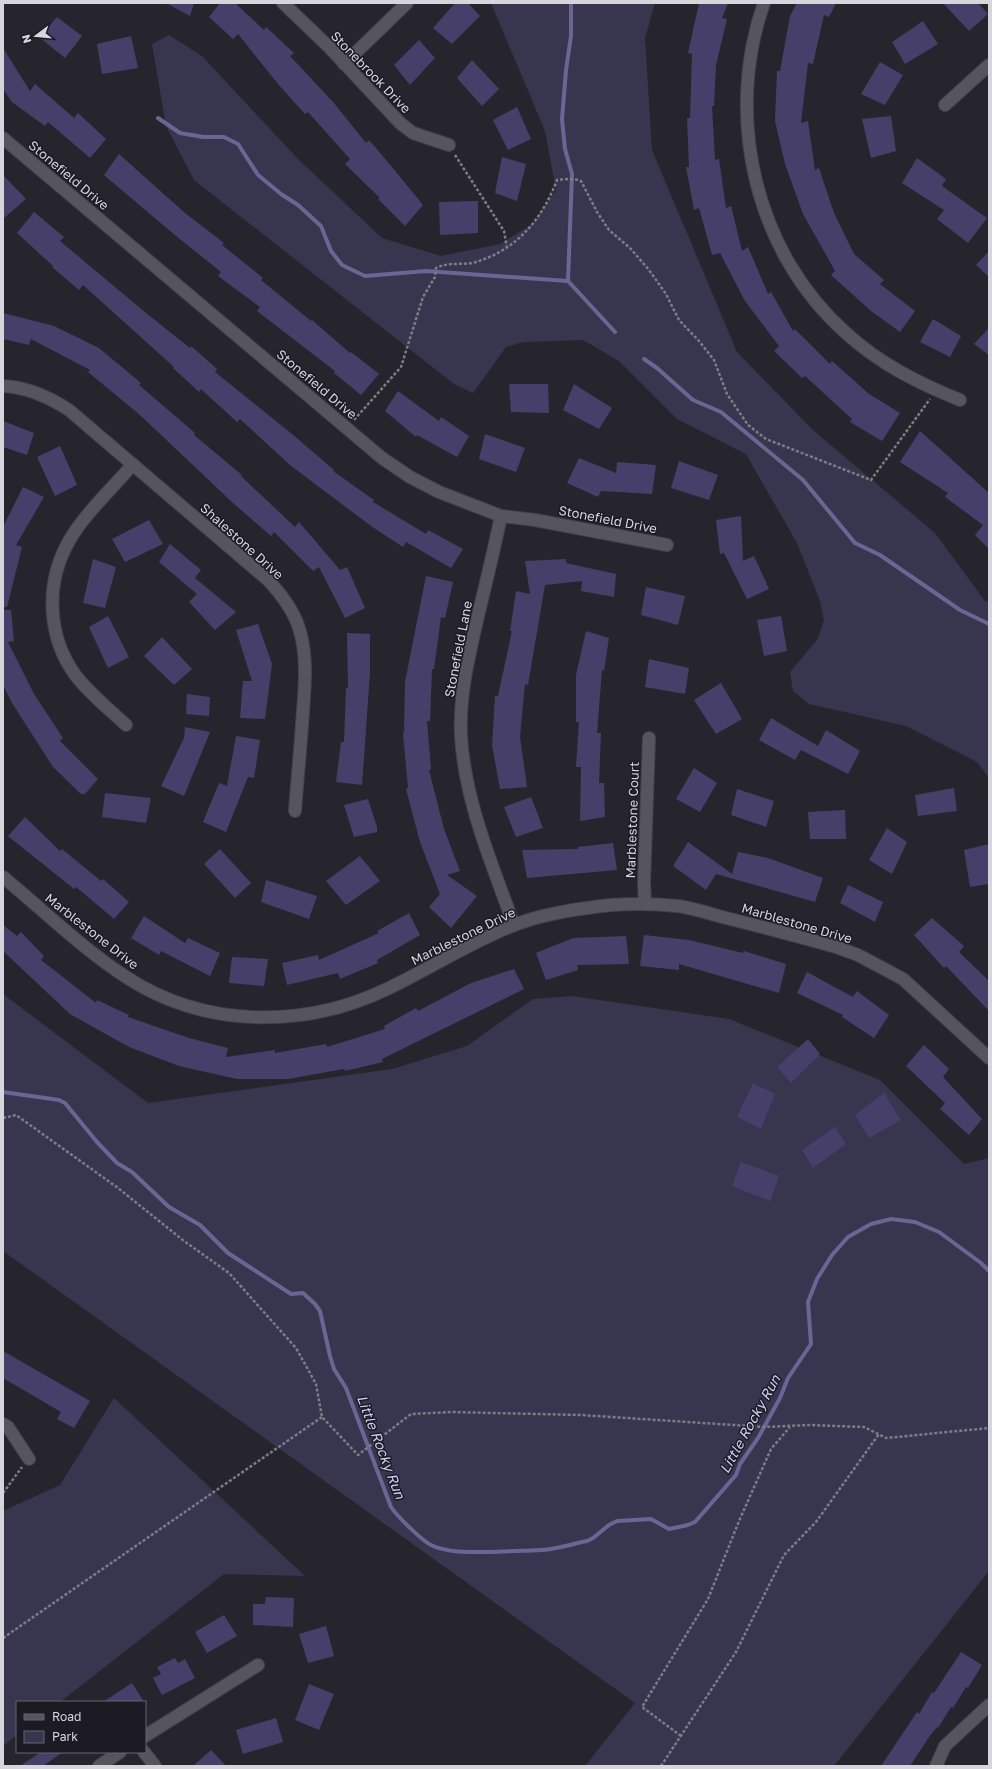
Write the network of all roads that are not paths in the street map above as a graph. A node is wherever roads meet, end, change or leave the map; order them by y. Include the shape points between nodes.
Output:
1 (283, 3) edge
2 (407, 3) edge
3 (764, 3) edge
4 (344, 64) junction
5 (989, 65) edge
6 (945, 105) dead end
7 (3, 138) edge
8 (449, 145) road end
9 (3, 386) edge
10 (960, 400) dead end
11 (133, 464) junction
12 (501, 516) junction
13 (667, 545) dead end
14 (126, 725) dead end
15 (649, 738) dead end
16 (295, 811) dead end
17 (3, 877) edge
18 (645, 904) junction
19 (514, 925) junction
20 (989, 1058) edge
21 (3, 1424) edge
22 (29, 1459) road end
23 (258, 1665) dead end
24 (989, 1705) edge
25 (146, 1735) edge
26 (118, 1753) edge
27 (145, 1753) edge
28 (99, 1766) edge
29 (155, 1766) edge
30 (936, 1766) edge

1 - 4 street, Stonebrook Drive
2 - 4 street
3 - 10 street via 756,27 748,68 746,115 755,182 770,225 802,283 840,328 878,359 899,372
4 - 8 street, Stonebrook Drive via 409,130
5 - 6 street
7 - 12 street, Stonefield Drive via 382,458 439,492
9 - 11 street, Shalestone Drive via 22,388 54,401 69,410
11 - 14 street via 82,522 69,541 57,570 52,602 57,636 70,667 85,686
11 - 16 street, Shalestone Drive via 268,580 289,606 298,626 305,663
12 - 13 street, Stonefield Drive
12 - 19 street, Stonefield Lane via 467,663 461,735 466,777 475,815
15 - 18 street, Marblestone Court
17 - 19 street, Marblestone Drive via 127,978 178,1003 233,1016 292,1017 349,1005 385,990
18 - 19 street, Marblestone Drive via 587,908
18 - 20 street, Marblestone Drive via 680,907 858,955 903,979
21 - 22 street via 8,1427
23 - 25 street
24 - 30 street via 945,1746
26 - 28 street
27 - 29 street

